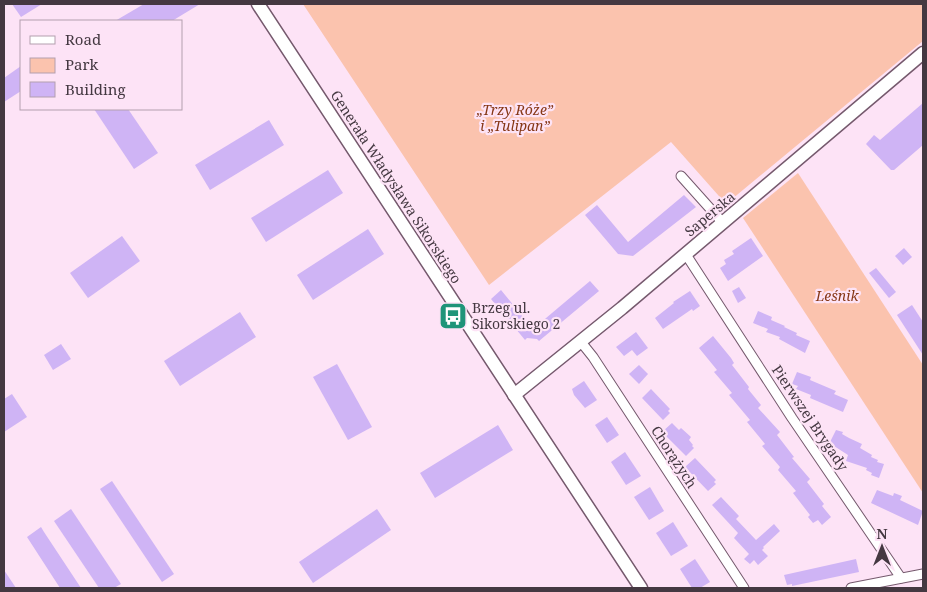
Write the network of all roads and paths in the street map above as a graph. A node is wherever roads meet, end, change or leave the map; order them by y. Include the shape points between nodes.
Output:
1 (258, 4) edge
2 (923, 53) edge
3 (681, 176) dead end
4 (723, 223) junction
5 (685, 254) junction
6 (581, 342) junction
7 (514, 395) junction
8 (923, 574) edge
9 (902, 578) junction
10 (640, 588) edge
11 (744, 588) edge
12 (851, 588) edge

1 - 7 main road, Generała Władysława Sikorskiego
2 - 4 main road, Saperska
3 - 4 street
4 - 5 main road, Saperska
5 - 6 main road, Saperska
5 - 9 street, Pierwszej Brygady
6 - 7 main road, Saperska
6 - 11 street, Chorążych
7 - 10 main road, Generała Władysława Sikorskiego
8 - 9 street
9 - 12 street

